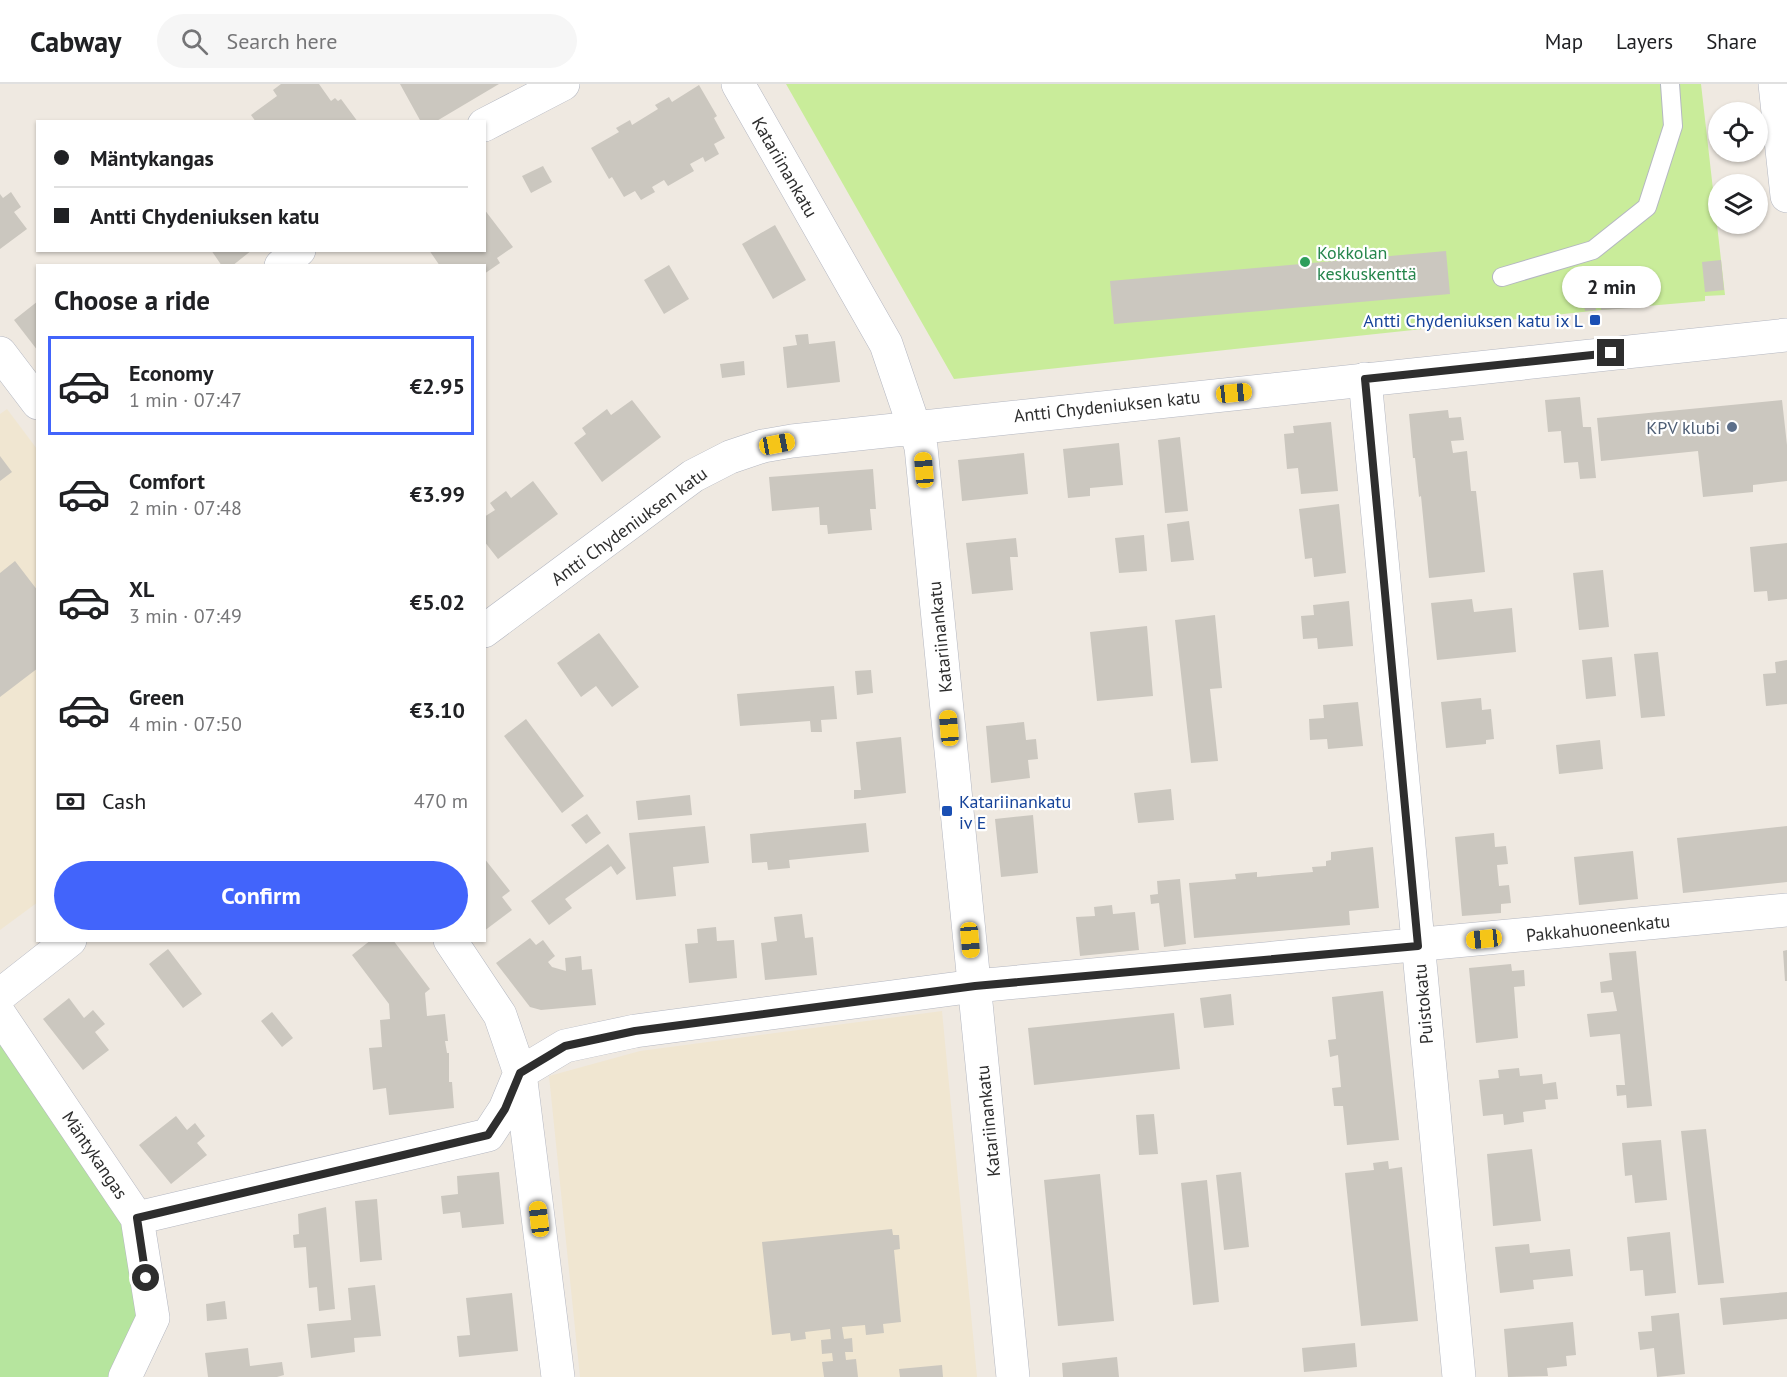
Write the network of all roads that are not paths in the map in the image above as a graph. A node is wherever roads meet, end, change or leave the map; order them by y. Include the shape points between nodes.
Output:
1 (563, 84) edge
2 (738, 84) edge
3 (1670, 84) edge
4 (1774, 84) edge
5 (486, 124) edge
6 (1787, 196) edge
7 (297, 252) edge
8 (283, 264) edge
9 (1502, 277) dead end
10 (1787, 335) edge
11 (0, 353) edge
12 (1365, 379) junction
13 (36, 400) edge
14 (915, 427) junction
15 (486, 631) edge
16 (1787, 910) edge
17 (67, 942) edge
18 (451, 942) edge
19 (1418, 946) junction
20 (975, 986) junction
21 (0, 995) edge
22 (0, 1015) edge
23 (520, 1073) junction
24 (137, 1218) junction
25 (125, 1377) edge
26 (558, 1377) edge
27 (1013, 1377) edge
28 (1459, 1377) edge

1 - 5 street
2 - 14 street, Katariinankatu via 886,344
3 - 9 lane via 1673,126 1647,207 1593,250
4 - 6 street
7 - 8 street
10 - 12 street, Antti Chydeniuksen katu
11 - 13 street
12 - 14 street, Antti Chydeniuksen katu
12 - 19 street, Puistokatu
14 - 15 street, Antti Chydeniuksen katu via 792,441 730,457 693,476
14 - 20 street, Katariinankatu via 921,447
16 - 19 street, Pakkahuoneenkatu
17 - 21 street
18 - 23 street via 500,1015
19 - 20 street, Pakkahuoneenkatu
19 - 28 street, Puistokatu
20 - 23 street, Pakkahuoneenkatu via 635,1031 565,1046
20 - 27 street, Katariinankatu
22 - 24 street, Mäntykangas
23 - 24 street via 505,1109 488,1135
23 - 26 street
24 - 25 street, Mäntykangas via 153,1318

